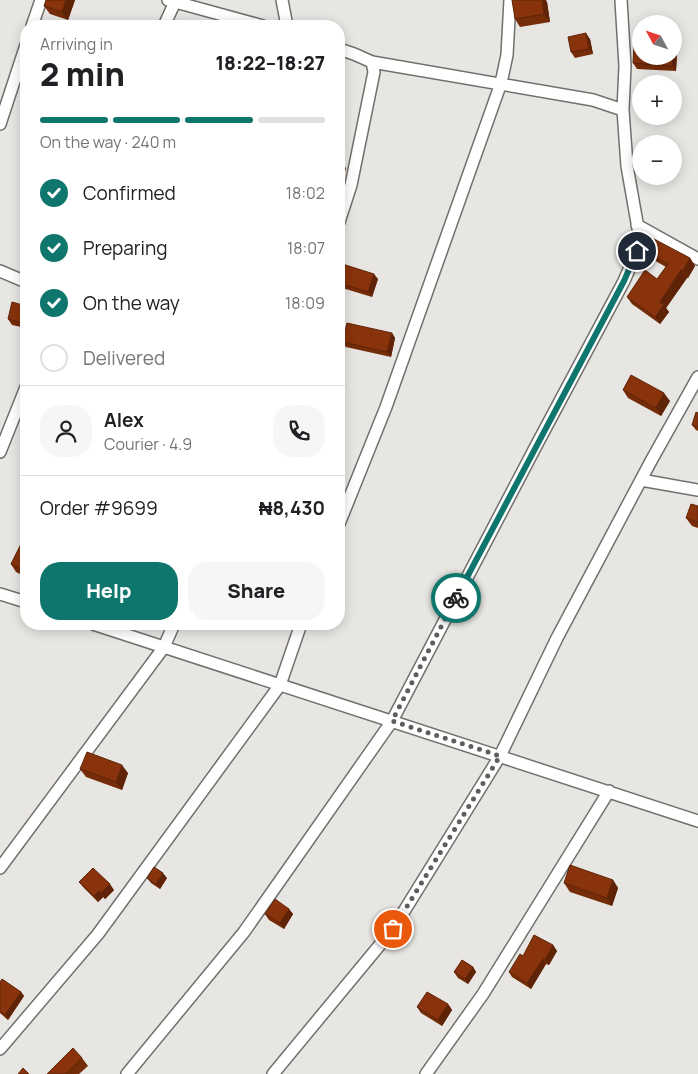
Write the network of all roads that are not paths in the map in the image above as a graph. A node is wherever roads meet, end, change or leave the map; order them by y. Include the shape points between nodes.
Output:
1 (41, 0) edge
2 (282, 0) edge
3 (510, 0) edge
4 (621, 0) edge
5 (172, 1) edge
6 (34, 20) edge
7 (166, 20) edge
8 (240, 20) edge
9 (286, 20) edge
10 (345, 51) edge
11 (372, 62) junction
12 (20, 63) edge
13 (500, 83) junction
14 (623, 110) junction
15 (0, 124) edge
16 (345, 204) edge
17 (637, 225) junction
18 (698, 259) edge
19 (0, 271) edge
20 (20, 279) edge
21 (698, 378) edge
22 (20, 402) edge
23 (0, 452) edge
24 (641, 480) junction
25 (698, 490) edge
26 (345, 509) edge
27 (0, 594) edge
28 (20, 600) edge
29 (112, 630) edge
30 (171, 630) edge
31 (299, 630) edge
32 (164, 647) junction
33 (280, 685) junction
34 (392, 721) junction
35 (500, 756) junction
36 (609, 791) junction
37 (698, 821) edge
38 (0, 868) edge
39 (0, 1049) edge
40 (127, 1074) edge
41 (273, 1074) edge
42 (426, 1074) edge

1 - 6 street
2 - 9 street
3 - 13 street via 507,55
4 - 14 street via 625,66
5 - 7 street
5 - 8 street
10 - 11 street
11 - 13 street
11 - 16 street via 373,80
12 - 15 street
13 - 14 street via 594,100
13 - 26 street via 386,407
14 - 17 street via 627,166
17 - 18 street
17 - 34 street via 637,251 624,281
19 - 20 street
21 - 24 street
22 - 23 street
24 - 25 street
24 - 35 street via 557,638
27 - 28 street
29 - 32 street
30 - 32 street
31 - 33 street
32 - 33 street
32 - 38 street
33 - 34 street
33 - 39 street via 98,934
34 - 35 street
34 - 40 street via 244,932
35 - 36 street
35 - 41 street via 393,929
36 - 37 street
36 - 42 street via 483,994

